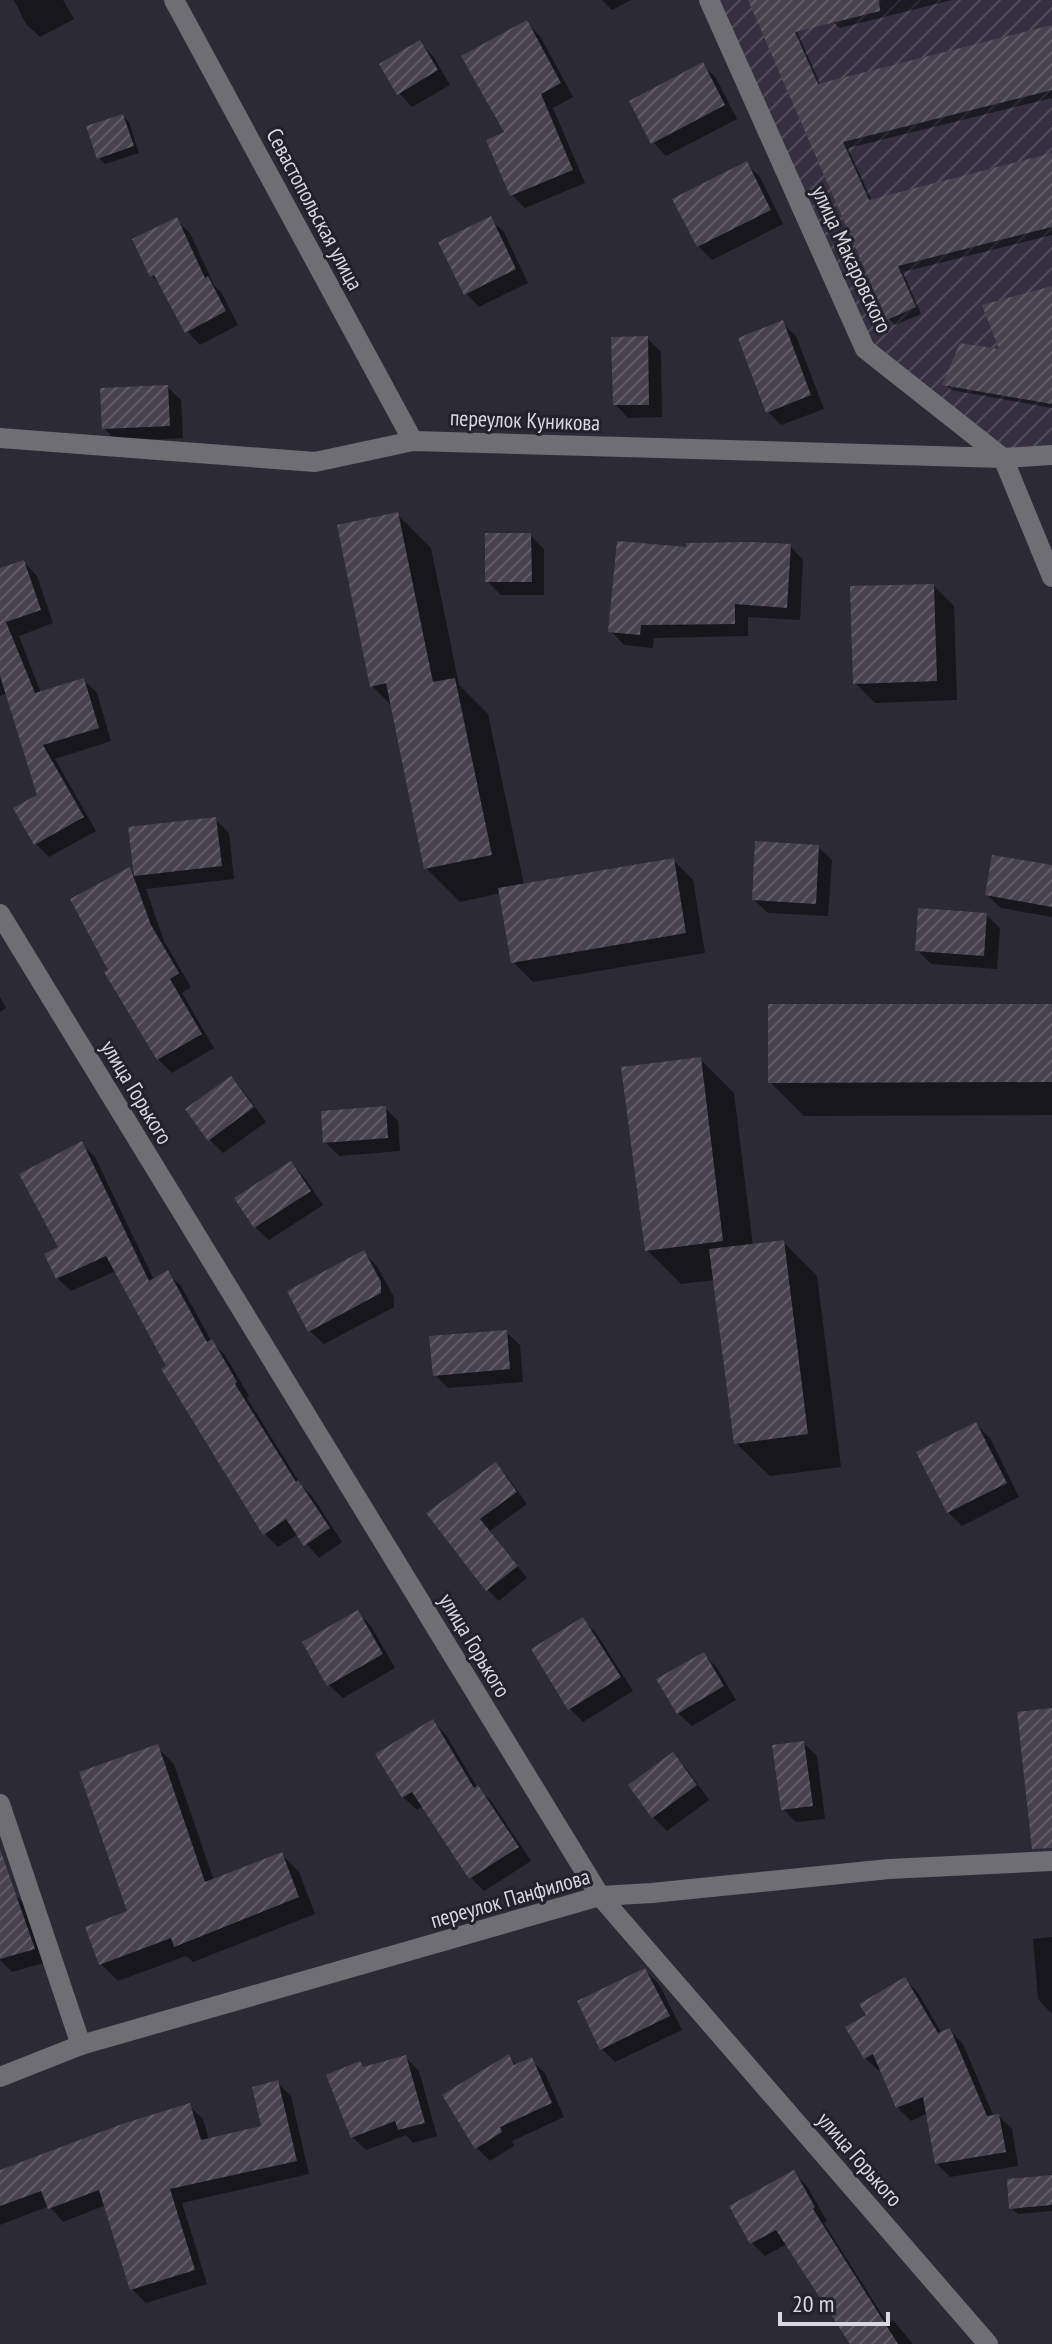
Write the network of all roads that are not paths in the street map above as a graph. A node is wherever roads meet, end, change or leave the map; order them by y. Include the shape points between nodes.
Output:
1 (174, 0) edge
2 (709, 0) edge
3 (0, 438) edge
4 (413, 441) junction
5 (1052, 455) edge
6 (1003, 458) junction
7 (1052, 577) edge
8 (0, 914) edge
9 (0, 1804) edge
10 (1052, 1861) edge
11 (600, 1896) junction
12 (81, 2045) junction
13 (0, 2077) edge
14 (988, 2344) edge

1 - 4 street, Севастопольская улица
2 - 6 street, улица Макаровского via 865,349
3 - 4 street, переулок Куникова via 315,462
4 - 6 street, переулок Куникова
5 - 6 street, переулок Куникова
6 - 7 street, улица Макаровского
8 - 11 street, улица Горького
9 - 12 street
10 - 11 street, переулок Панфилова via 889,1869
11 - 12 street, переулок Панфилова
11 - 14 street, улица Горького
12 - 13 street, переулок Панфилова

